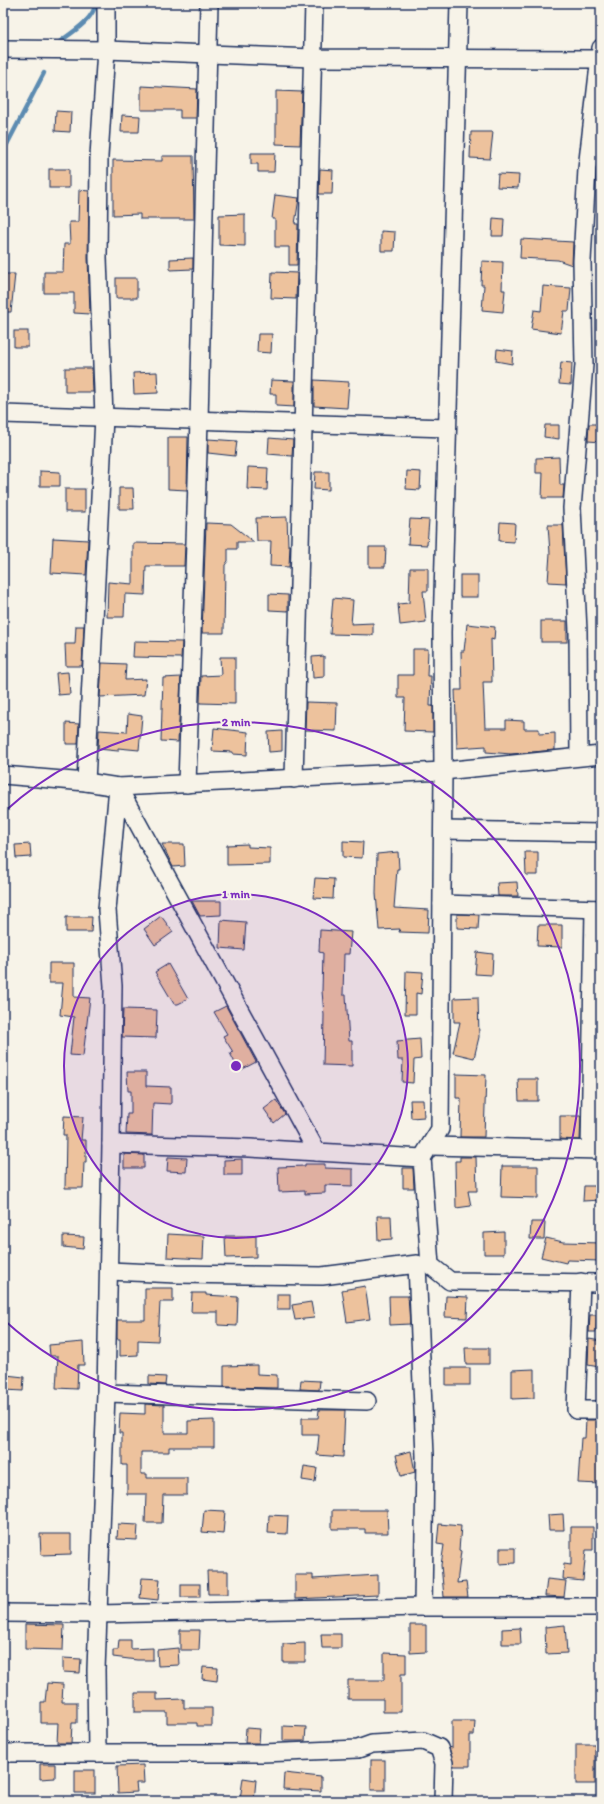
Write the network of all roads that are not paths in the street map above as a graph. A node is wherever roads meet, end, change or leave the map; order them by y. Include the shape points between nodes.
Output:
1 (106, 3) edge
2 (209, 3) edge
3 (314, 3) edge
4 (459, 3) edge
5 (3, 49) edge
6 (106, 50) junction
7 (208, 54) junction
8 (601, 55) edge
9 (312, 58) junction
10 (457, 58) junction
11 (3, 414) edge
12 (104, 417) junction
13 (199, 421) junction
14 (302, 424) junction
15 (447, 428) junction
16 (601, 754) edge
17 (579, 756) junction
18 (443, 771) junction
19 (3, 775) edge
20 (294, 779) junction
21 (86, 782) junction
22 (187, 784) junction
23 (118, 787) junction
24 (442, 830) junction
25 (601, 833) edge
26 (442, 904) junction
27 (598, 909) edge
28 (111, 1144) junction
29 (595, 1149) edge
30 (317, 1152) junction
31 (427, 1152) junction
32 (423, 1265) junction
33 (109, 1271) junction
34 (581, 1282) junction
35 (601, 1283) edge
36 (106, 1393) junction
37 (367, 1401) dead end
38 (601, 1410) edge
39 (422, 1607) junction
40 (601, 1607) edge
41 (3, 1613) edge
42 (98, 1614) junction
43 (3, 1753) edge
44 (97, 1753) junction
45 (444, 1801) edge

1 - 6 street
2 - 7 street
3 - 9 street
4 - 10 street
5 - 6 street
6 - 7 street
6 - 12 street via 99,156 98,258
7 - 9 street
7 - 13 street
8 - 10 street
8 - 17 street via 587,169 582,261 584,365 572,508 578,631
9 - 10 street
9 - 14 street
10 - 15 street
11 - 12 street
12 - 13 street
12 - 21 street
13 - 14 street
13 - 22 street
14 - 15 street
14 - 20 street
15 - 18 street via 442,632
16 - 17 street
17 - 18 street
18 - 20 street
18 - 24 street
19 - 21 street
20 - 22 street
21 - 23 street
22 - 23 street
23 - 28 street via 107,910 113,986
23 - 30 street
24 - 25 street
24 - 26 street
26 - 27 street
26 - 31 street via 440,1129
27 - 29 street
28 - 30 street
28 - 33 street
29 - 31 street
30 - 31 street
31 - 32 street
32 - 33 street via 322,1276
32 - 34 street via 450,1281
32 - 39 street via 425,1456
33 - 36 street
34 - 35 street
34 - 38 street via 576,1410
36 - 37 street
36 - 42 street
39 - 40 street
39 - 42 street
41 - 42 street
42 - 44 street
43 - 44 street
44 - 45 street via 263,1753 358,1749 372,1744 423,1741 439,1748 444,1763

